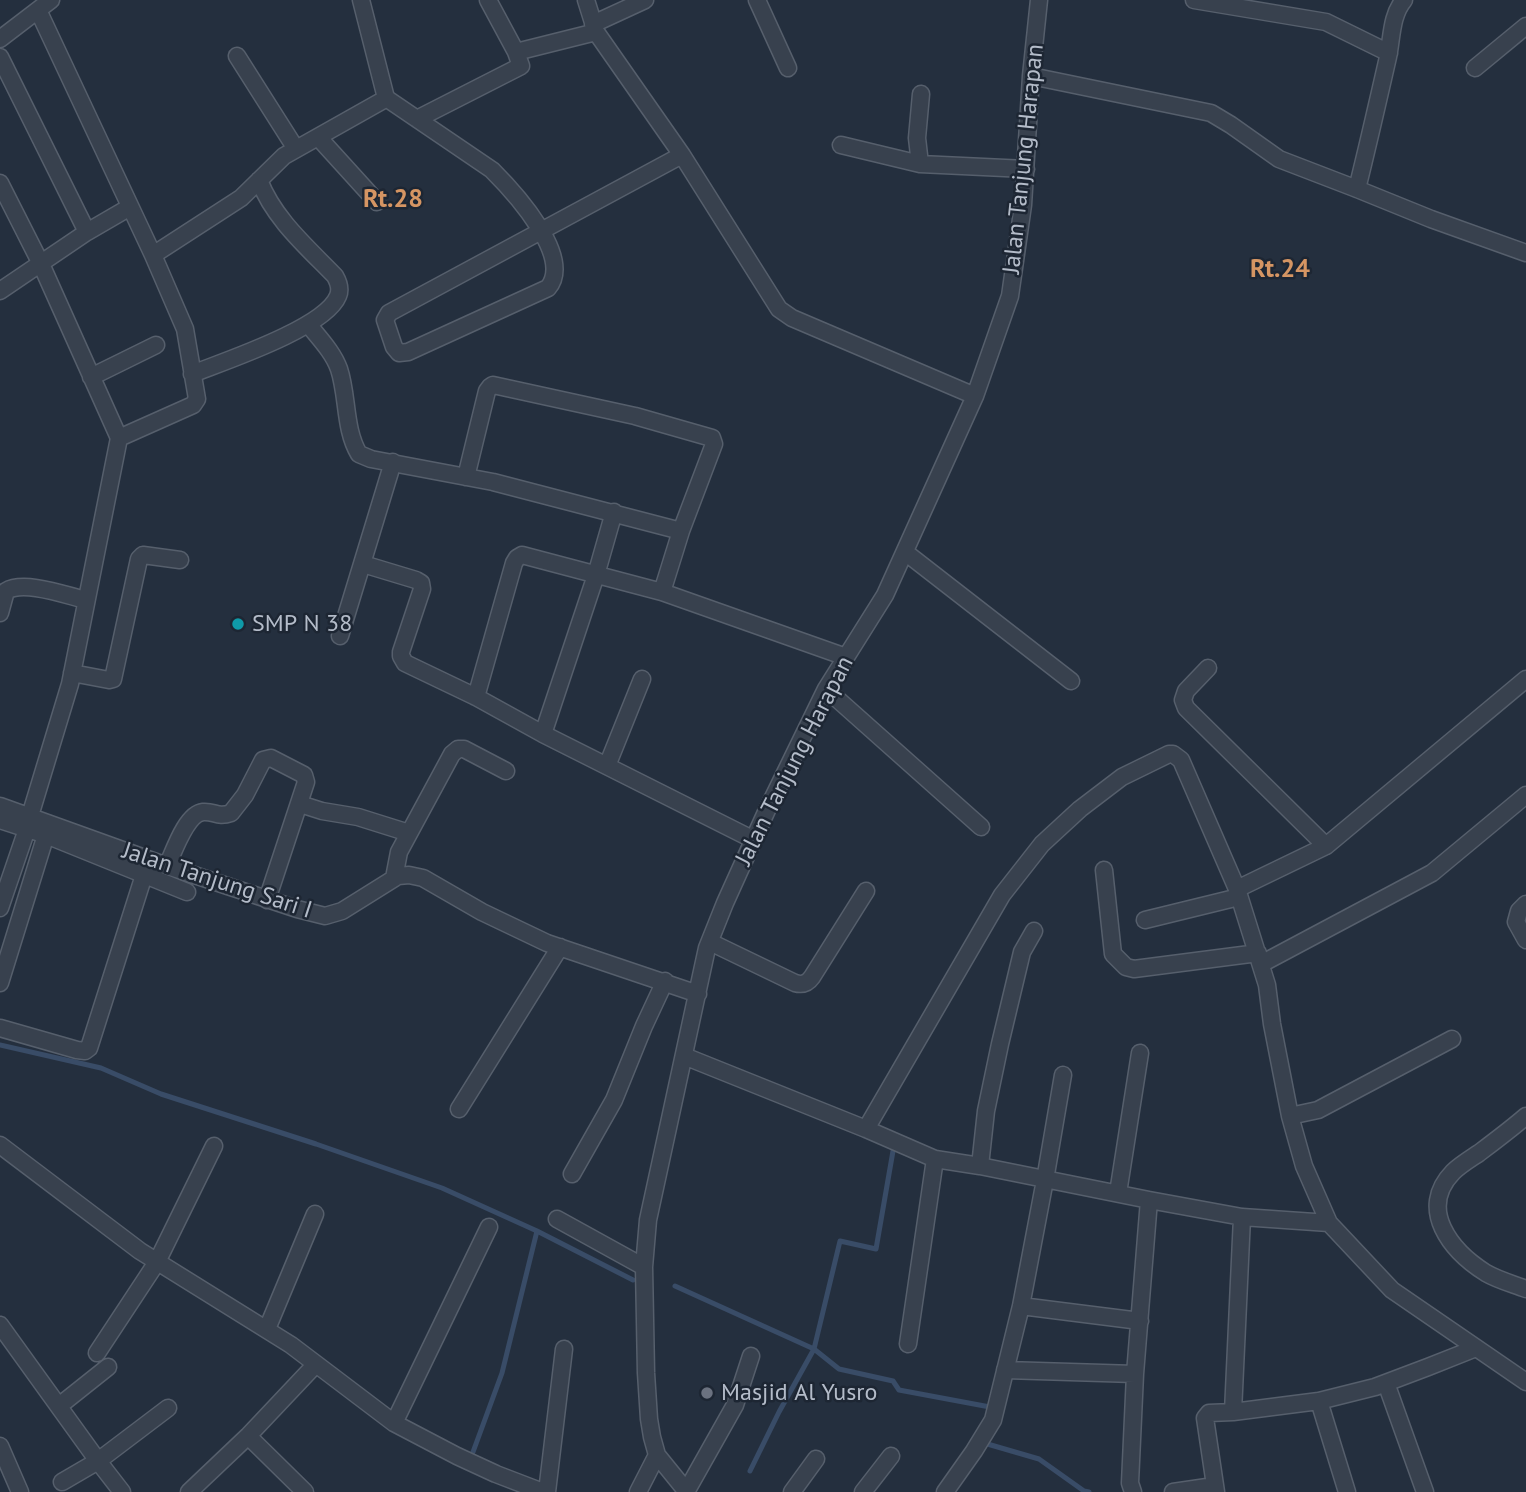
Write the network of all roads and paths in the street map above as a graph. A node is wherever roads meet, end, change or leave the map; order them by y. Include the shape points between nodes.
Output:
1 (361, 0) edge
2 (488, 0) edge
3 (586, 0) edge
4 (645, 0) edge
5 (757, 0) edge
6 (1039, 0) edge
7 (1194, 0) edge
8 (1404, 0) edge
9 (45, 5) edge
10 (1526, 26) edge
11 (595, 28) junction
12 (0, 39) edge
13 (516, 52) junction
14 (1389, 53) junction
15 (237, 56) dead end
16 (0, 57) edge
17 (788, 68) dead end
18 (1475, 68) dead end
19 (1031, 76) junction
20 (921, 94) dead end
21 (387, 98) junction
22 (416, 118) junction
23 (318, 137) junction
24 (841, 145) dead end
25 (296, 149) junction
26 (682, 155) junction
27 (920, 164) junction
28 (1026, 169) junction
29 (260, 180) junction
30 (0, 183) edge
31 (1357, 189) junction
32 (377, 202) dead end
33 (130, 207) junction
34 (542, 231) junction
35 (87, 232) junction
36 (1526, 253) edge
37 (153, 255) junction
38 (41, 264) junction
39 (0, 291) edge
40 (308, 324) junction
41 (156, 345) dead end
42 (192, 374) junction
43 (91, 377) junction
44 (975, 396) junction
45 (118, 438) junction
46 (393, 462) junction
47 (466, 477) junction
48 (614, 512) junction
49 (681, 531) junction
50 (905, 552) junction
51 (180, 560) dead end
52 (363, 564) junction
53 (596, 575) junction
54 (662, 592) junction
55 (86, 600) junction
56 (0, 613) edge
57 (340, 636) dead end
58 (846, 657) junction
59 (1208, 668) dead end
60 (72, 673) junction
61 (642, 679) dead end
62 (1526, 680) edge
63 (1071, 681) dead end
64 (826, 689) junction
65 (476, 697) junction
66 (543, 734) junction
67 (607, 766) junction
68 (506, 771) dead end
69 (1526, 795) edge
70 (300, 804) junction
71 (0, 806) edge
72 (0, 820) edge
73 (28, 822) junction
74 (981, 827) dead end
75 (48, 829) junction
76 (409, 833) junction
77 (754, 840) junction
78 (1326, 846) junction
79 (167, 866) junction
80 (1104, 870) dead end
81 (144, 875) junction
82 (394, 878) junction
83 (3, 889) edge
84 (866, 891) dead end
85 (187, 892) dead end
86 (1238, 893) junction
87 (267, 900) junction
88 (1526, 904) edge
89 (0, 908) edge
90 (1145, 920) dead end
91 (1034, 931) dead end
92 (1526, 940) edge
93 (710, 942) junction
94 (560, 947) junction
95 (1259, 958) junction
96 (665, 981) junction
97 (0, 983) edge
98 (698, 994) junction
99 (0, 1028) edge
100 (1452, 1040) dead end
101 (1140, 1053) dead end
102 (684, 1056) junction
103 (1063, 1075) dead end
104 (459, 1109) dead end
105 (1290, 1116) junction
106 (1526, 1116) edge
107 (866, 1129) junction
108 (0, 1145) edge
109 (214, 1146) dead end
110 (935, 1159) junction
111 (980, 1166) junction
112 (572, 1174) dead end
113 (1045, 1180) junction
114 (1118, 1193) junction
115 (1149, 1200) junction
116 (315, 1214) dead end
117 (1242, 1217) junction
118 (557, 1219) dead end
119 (1329, 1223) junction
120 (489, 1227) dead end
121 (157, 1262) junction
122 (645, 1267) junction
123 (1526, 1289) edge
124 (1021, 1306) junction
125 (1140, 1321) junction
126 (0, 1325) edge
127 (267, 1329) junction
128 (908, 1344) dead end
129 (1476, 1348) junction
130 (564, 1349) dead end
131 (97, 1353) dead end
132 (751, 1356) dead end
133 (316, 1364) junction
134 (108, 1367) dead end
135 (1005, 1370) junction
136 (1135, 1374) junction
137 (1526, 1382) edge
138 (1386, 1383) junction
139 (1319, 1401) junction
140 (59, 1406) junction
141 (168, 1408) dead end
142 (1233, 1412) junction
143 (394, 1423) junction
144 (248, 1436) junction
145 (0, 1446) edge
146 (657, 1455) junction
147 (891, 1456) dead end
148 (816, 1460) dead end
149 (98, 1461) junction
150 (62, 1482) dead end
151 (1215, 1489) edge
152 (20, 1492) edge
153 (122, 1492) edge
154 (189, 1492) edge
155 (305, 1492) edge
156 (545, 1492) edge
157 (638, 1492) edge
158 (686, 1492) edge
159 (792, 1492) edge
160 (863, 1492) edge
161 (945, 1492) edge
162 (1133, 1492) edge
163 (1173, 1492) edge
164 (1347, 1492) edge
165 (1425, 1492) edge

1 - 21 street
2 - 13 street
3 - 11 street
4 - 11 street
5 - 17 street
6 - 19 street, Jalan Tanjung Harapan
7 - 14 street via 1326,22
8 - 14 street via 1395,18
9 - 12 street
9 - 33 street
10 - 18 street
11 - 13 street
11 - 26 street
13 - 22 street via 521,66
14 - 31 street
15 - 25 street
16 - 35 street
19 - 28 street, Jalan Tanjung Harapan
19 - 31 street via 1212,113 1279,159
20 - 27 street
21 - 22 street
21 - 23 street
22 - 34 street via 492,170
23 - 25 street
23 - 32 street
24 - 27 street
25 - 29 street
26 - 34 street
26 - 44 street via 779,309
27 - 28 street
28 - 44 street, Jalan Tanjung Harapan via 1010,296
29 - 37 street via 242,198
29 - 40 street via 279,216 340,287 335,303
30 - 38 street
31 - 36 street
33 - 35 street
33 - 37 street
34 - 34 street via 389,313 385,320 399,353 548,288 556,269
35 - 38 street
37 - 42 street via 185,330
38 - 39 street
38 - 43 street
40 - 42 street
40 - 46 street via 339,369 357,451 363,457
41 - 43 street
42 - 45 street via 197,399 193,405
43 - 45 street
44 - 50 street, Jalan Tanjung Harapan
45 - 55 street
46 - 47 street
46 - 52 street
47 - 48 street
47 - 49 street via 491,386 635,416 713,441
48 - 49 street
48 - 53 street
49 - 54 street
50 - 58 street, Jalan Tanjung Harapan via 885,595
50 - 63 street
51 - 60 street via 143,555 139,559 113,678
52 - 57 street
52 - 65 street via 421,583 401,656 405,663
53 - 54 street
53 - 65 street via 522,555 516,558
53 - 66 street
54 - 58 street
55 - 56 street via 35,588 10,588
55 - 60 street
58 - 64 street, Jalan Tanjung Harapan
59 - 78 street via 1186,691 1186,708
60 - 73 street
61 - 67 street
62 - 78 street
64 - 74 street
64 - 77 street, Jalan Tanjung Harapan
65 - 66 street
66 - 67 street
67 - 77 street
68 - 76 street via 458,749
69 - 95 street via 1432,873
70 - 76 street
70 - 79 street via 304,775 271,758 263,760 231,813 195,814
70 - 87 street
71 - 73 street, Jalan Tanjung Sari I
72 - 73 street
73 - 75 street, Jalan Tanjung Sari I
73 - 83 street
75 - 79 street, Jalan Tanjung Sari I
75 - 81 street
75 - 97 street
76 - 82 street
77 - 93 street, Jalan Tanjung Harapan
78 - 86 street
79 - 87 street, Jalan Tanjung Sari I
80 - 95 street via 1113,954 1126,967
81 - 85 street
81 - 99 street via 89,1048 77,1050
82 - 87 street, Jalan Tanjung Sari I via 330,916
82 - 94 street via 423,878 504,923
83 - 89 street
84 - 93 street via 806,984
86 - 90 street
86 - 95 street
86 - 107 street via 1181,760 1169,754 1122,777 1042,844 1002,895
88 - 92 street via 1516,922
91 - 111 street via 1022,952 1000,1044
93 - 98 street, Jalan Tanjung Harapan
94 - 96 street
94 - 104 street
95 - 105 street
96 - 98 street
96 - 112 street via 614,1100
98 - 102 street, Jalan Tanjung Harapan
100 - 105 street via 1318,1110
101 - 114 street
102 - 107 street
102 - 122 street, Jalan Tanjung Harapan via 648,1220
103 - 113 street
105 - 119 street via 1304,1166
106 - 123 street via 1453,1171 1437,1197 1441,1225 1464,1257 1488,1274
107 - 110 street
108 - 121 street
109 - 121 street
110 - 111 street
110 - 128 street
111 - 113 street
113 - 114 street
113 - 124 street
114 - 115 street
115 - 117 street
115 - 125 street
116 - 127 street
117 - 119 street
117 - 142 street
118 - 122 street
119 - 129 street via 1392,1290
120 - 143 street
121 - 127 street
121 - 131 street
122 - 146 street, Jalan Tanjung Harapan via 649,1419
124 - 125 street
124 - 135 street
125 - 136 street
126 - 140 street
127 - 133 street
129 - 137 street
129 - 138 street
130 - 156 street
132 - 158 street via 735,1405
133 - 143 street
133 - 144 street
134 - 140 street
135 - 136 street
135 - 161 street via 993,1420
136 - 162 street
138 - 139 street
138 - 165 street
139 - 142 street
139 - 164 street
140 - 149 street
141 - 149 street
142 - 151 street via 1211,1412 1205,1418
143 - 156 street via 496,1474
144 - 154 street
144 - 155 street
145 - 152 street
146 - 157 street
146 - 158 street, Jalan Tanjung Harapan
147 - 160 street
148 - 159 street
149 - 150 street
149 - 153 street
151 - 163 street

